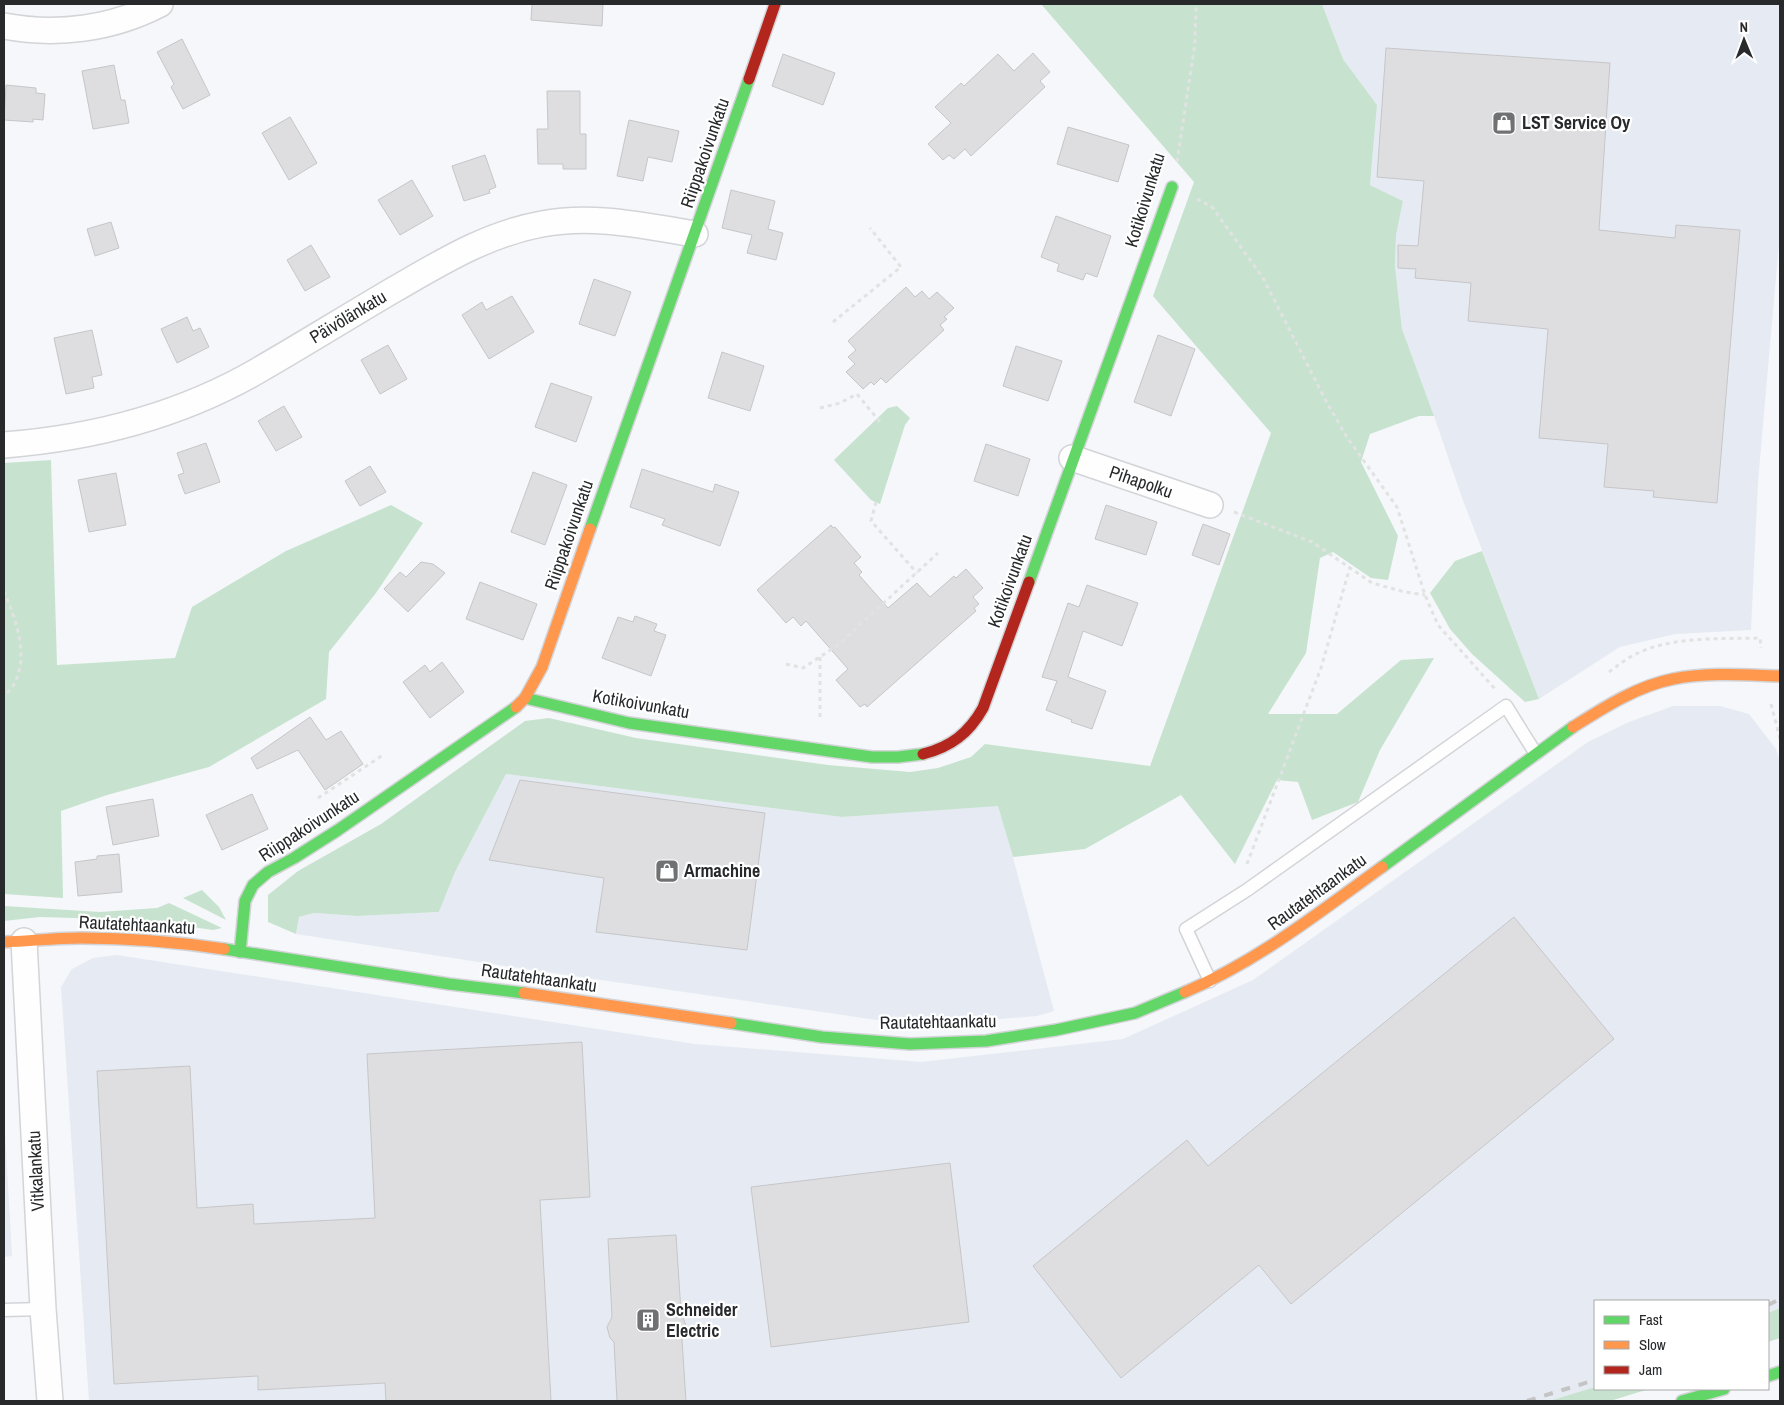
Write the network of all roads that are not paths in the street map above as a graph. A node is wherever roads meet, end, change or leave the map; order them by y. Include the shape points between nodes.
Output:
1 (160, 4) edge
2 (775, 4) edge
3 (4, 26) edge
4 (1172, 187) road end
5 (696, 234) junction
6 (4, 445) edge
7 (1072, 458) junction
8 (1210, 505) road end
9 (1780, 676) edge
10 (525, 698) junction
11 (1536, 754) junction
12 (14, 941) edge
13 (240, 952) junction
14 (1210, 980) junction
15 (43, 1309) junction
16 (4, 1310) edge
17 (1720, 1390) edge
18 (50, 1401) edge
19 (1682, 1401) edge

1 - 3 street via 124,20 67,31
2 - 5 street, Riippakoivunkatu
4 - 7 street, Kotikoivunkatu
5 - 6 street, Päivölänkatu via 596,220 543,224 494,236 446,259 257,371 204,398 135,423 91,434
5 - 10 street, Riippakoivunkatu via 542,667
7 - 8 street, Pihapolku
7 - 10 street, Kotikoivunkatu via 983,708 970,728 943,748 901,758 872,757 629,723
9 - 11 street, Rautatehtaankatu via 1712,675 1672,679 1607,706
10 - 13 street, Riippakoivunkatu via 423,772 338,830 268,872 253,885 246,901
11 - 14 street, Rautatehtaankatu via 1269,948
11 - 14 lane via 1506,706 1247,890 1186,929
12 - 13 street, Rautatehtaankatu via 135,940
12 - 15 street, Vitkalankatu
13 - 14 street, Rautatehtaankatu via 822,1037 910,1044 986,1041 1056,1030 1135,1013
15 - 16 lane
15 - 18 street, Vitkalankatu
17 - 19 street

